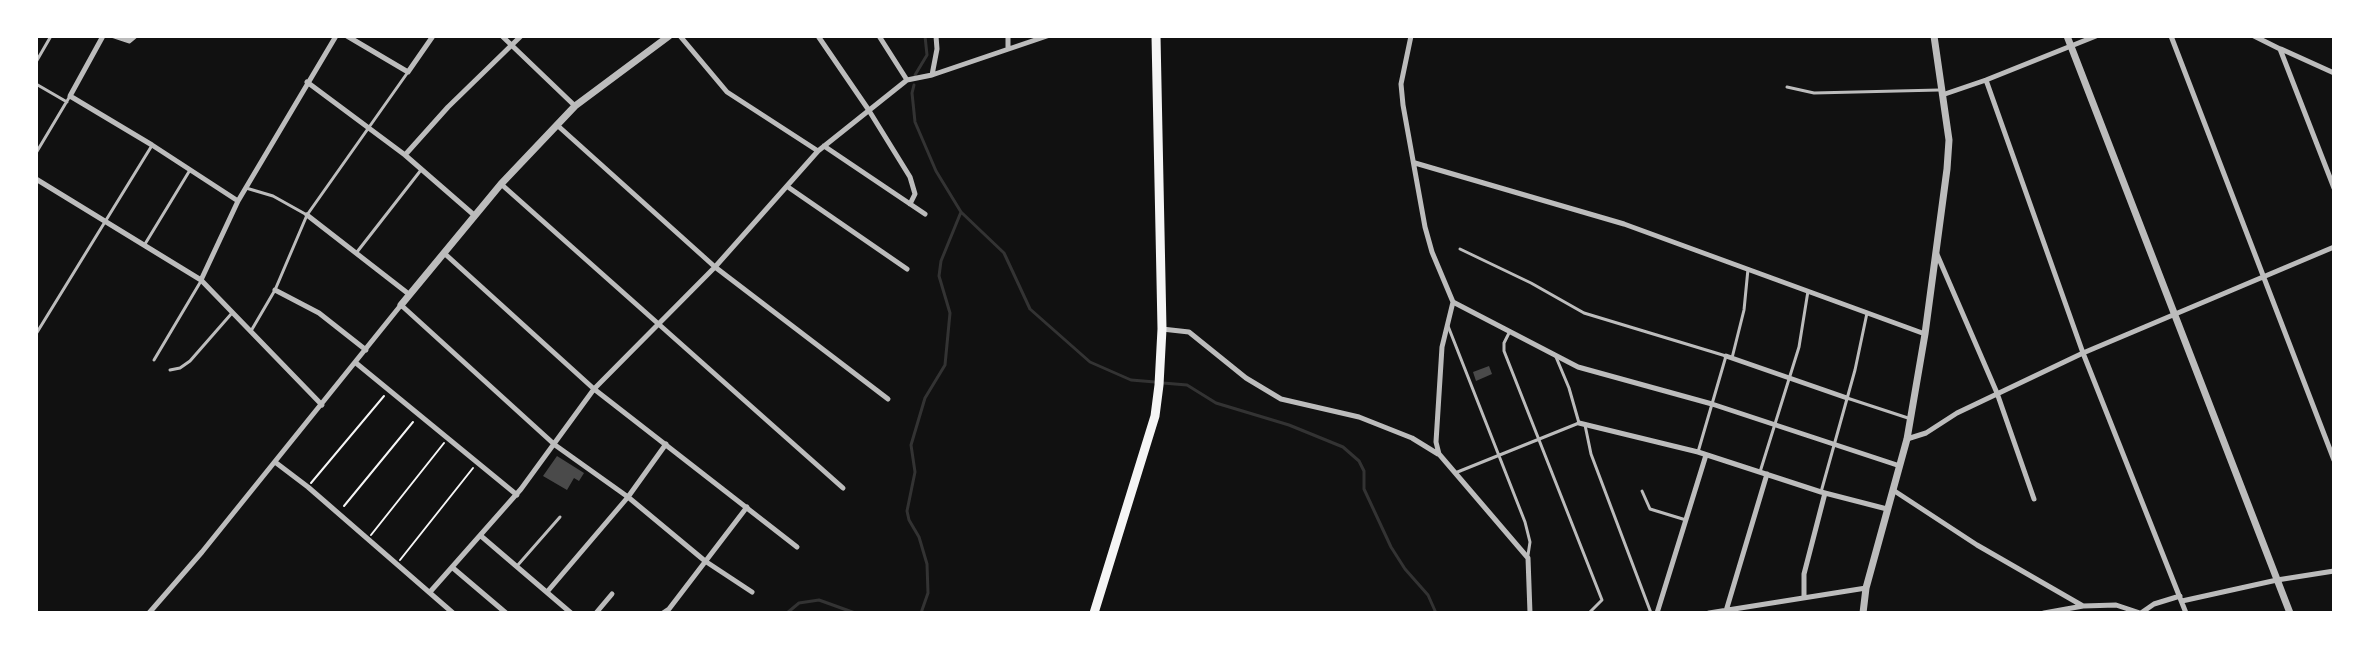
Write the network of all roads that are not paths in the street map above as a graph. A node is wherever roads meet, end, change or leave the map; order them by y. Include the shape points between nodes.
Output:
1 (51, 36) edge
2 (103, 36) edge
3 (114, 36) edge
4 (135, 36) edge
5 (336, 36) edge
6 (347, 36) edge
7 (433, 36) edge
8 (502, 36) edge
9 (521, 36) edge
10 (669, 36) edge
11 (680, 36) edge
12 (818, 36) edge
13 (879, 36) edge
14 (936, 36) edge
15 (1008, 36) edge
16 (1047, 36) edge
17 (1156, 36) edge
18 (1411, 36) edge
19 (1934, 36) edge
20 (2067, 36) edge
21 (2096, 36) edge
22 (2171, 36) edge
23 (2254, 36) edge
24 (512, 45) junction
25 (2072, 45) junction
26 (1008, 48) junction
27 (2280, 49) junction
28 (36, 62) edge
29 (408, 72) junction
30 (2334, 73) edge
31 (932, 75) junction
32 (908, 80) junction
33 (1986, 80) junction
34 (307, 82) junction
35 (36, 84) edge
36 (1787, 87) dead end
37 (1941, 92) junction
38 (69, 99) junction
39 (575, 106) junction
40 (868, 109) junction
41 (556, 125) junction
42 (369, 127) junction
43 (152, 145) junction
44 (824, 146) junction
45 (818, 151) junction
46 (36, 153) edge
47 (405, 155) junction
48 (1415, 163) junction
49 (421, 169) junction
50 (190, 170) junction
51 (36, 179) edge
52 (501, 184) junction
53 (788, 187) junction
54 (246, 188) junction
55 (2334, 188) edge
56 (238, 201) junction
57 (910, 204) junction
58 (925, 214) dead end
59 (307, 215) junction
60 (474, 215) junction
61 (106, 219) junction
62 (145, 244) junction
63 (2334, 247) edge
64 (1460, 249) dead end
65 (1935, 251) junction
66 (357, 252) junction
67 (444, 253) junction
68 (715, 267) junction
69 (907, 269) dead end
70 (1748, 269) junction
71 (2263, 278) junction
72 (201, 280) junction
73 (275, 290) junction
74 (1808, 291) junction
75 (410, 295) junction
76 (1453, 302) junction
77 (401, 305) junction
78 (232, 313) junction
79 (1867, 313) junction
80 (2174, 314) junction
81 (657, 325) junction
82 (1448, 326) junction
83 (1162, 329) junction
84 (1510, 331) junction
85 (250, 332) junction
86 (36, 334) edge
87 (1925, 334) junction
88 (366, 350) junction
89 (2083, 353) junction
90 (1556, 355) junction
91 (1729, 357) junction
92 (154, 360) dead end
93 (356, 363) junction
94 (170, 370) dead end
95 (1789, 377) junction
96 (594, 389) junction
97 (1997, 393) junction
98 (1847, 398) junction
99 (888, 399) dead end
100 (1712, 404) junction
101 (322, 405) junction
102 (1910, 419) junction
103 (1582, 424) junction
104 (1776, 424) junction
105 (1907, 439) junction
106 (1539, 441) junction
107 (666, 444) junction
108 (1834, 444) junction
109 (555, 445) junction
110 (1698, 452) junction
111 (1439, 454) junction
112 (1706, 455) junction
113 (1499, 456) junction
114 (2334, 460) edge
115 (275, 462) junction
116 (1900, 466) junction
117 (1455, 473) junction
118 (1763, 473) junction
119 (843, 488) dead end
120 (1893, 490) junction
121 (1642, 491) dead end
122 (1823, 492) junction
123 (517, 495) junction
124 (628, 497) junction
125 (2034, 499) dead end
126 (747, 507) junction
127 (1887, 509) junction
128 (560, 517) dead end
129 (1686, 520) junction
130 (481, 536) junction
131 (797, 547) dead end
132 (1528, 558) junction
133 (705, 561) junction
134 (517, 566) junction
135 (453, 568) junction
136 (2334, 571) edge
137 (2277, 580) junction
138 (1866, 588) junction
139 (430, 592) junction
140 (547, 592) junction
141 (752, 592) dead end
142 (612, 594) dead end
143 (1804, 597) junction
144 (2181, 599) junction
145 (2083, 606) junction
146 (1726, 611) junction
147 (149, 613) edge
148 (453, 613) edge
149 (506, 613) edge
150 (571, 613) edge
151 (596, 613) edge
152 (663, 613) edge
153 (1094, 613) edge
154 (1530, 613) edge
155 (1589, 613) edge
156 (1654, 613) edge
157 (1709, 613) edge
158 (1863, 613) edge
159 (2044, 613) edge
160 (2141, 613) edge
161 (2186, 613) edge
162 (2290, 613) edge

1 - 28 lane
2 - 38 street
3 - 4 street via 129,41
5 - 34 street
6 - 29 street
7 - 29 street
8 - 24 street
9 - 24 street
10 - 39 street
11 - 45 street via 727,92
12 - 40 street
13 - 32 street
14 - 31 street
15 - 26 street
16 - 26 street
17 - 83 main road
18 - 48 street via 1401,84
19 - 37 street
20 - 25 street
21 - 25 street
22 - 71 street
23 - 27 street
24 - 39 street
24 - 47 street
25 - 33 street
25 - 80 street
26 - 31 street
27 - 30 street
27 - 55 street
29 - 42 lane
31 - 32 street
32 - 40 street
33 - 37 street
33 - 89 street
34 - 42 street
34 - 54 street
35 - 38 lane
36 - 37 lane via 1814,93
37 - 65 street via 1949,140
38 - 43 street
38 - 46 lane
39 - 41 street
40 - 44 street
40 - 57 street via 910,177 915,194
41 - 52 street
41 - 68 street
42 - 47 street
42 - 59 lane
43 - 50 street
43 - 61 lane
44 - 45 street
44 - 57 street
45 - 53 street
47 - 49 street
48 - 70 street via 1624,224
48 - 76 street via 1432,252
49 - 60 street
49 - 66 lane
50 - 56 street
50 - 62 lane
51 - 61 street
52 - 60 street
52 - 81 street
53 - 68 street
53 - 69 street
54 - 56 street
54 - 59 lane
56 - 72 street
57 - 58 street
59 - 66 street
59 - 73 lane
60 - 67 street
61 - 62 street
61 - 86 lane
62 - 72 street
63 - 71 street
64 - 91 lane via 1584,313
65 - 87 street
65 - 97 street
66 - 75 street
67 - 75 street
67 - 96 street
68 - 81 street
68 - 99 street
70 - 74 street
70 - 91 lane via 1744,310
71 - 80 street
71 - 114 street
72 - 78 street
72 - 92 lane
73 - 85 lane
73 - 88 street via 319,313
74 - 79 street
74 - 95 lane
75 - 77 street
76 - 82 street
76 - 84 street
77 - 88 street
77 - 109 street
78 - 85 street
78 - 94 lane via 190,361
79 - 87 street
79 - 98 lane
80 - 89 street
80 - 137 street
81 - 96 street
81 - 119 street
82 - 111 street via 1442,347
82 - 113 lane
83 - 111 street via 1189,332 1281,399 1359,417
83 - 153 main road via 1155,416
84 - 90 street
84 - 106 lane via 1504,351
85 - 101 street
87 - 102 street
88 - 93 street
89 - 97 street
89 - 144 street
90 - 100 street via 1578,367
90 - 103 lane
91 - 95 street
91 - 100 lane
93 - 101 street
93 - 123 street
95 - 98 street
95 - 104 lane
96 - 107 street
96 - 109 street
97 - 105 street
97 - 125 street
98 - 102 lane
98 - 108 lane
100 - 104 street
100 - 110 lane
101 - 115 street
102 - 105 street
103 - 106 lane
103 - 110 street
103 - 156 lane
104 - 108 street
104 - 118 lane
105 - 116 street
106 - 113 lane
106 - 155 lane via 1602,600
107 - 124 street
107 - 126 street
108 - 116 street
108 - 122 lane
109 - 123 street
109 - 124 street
110 - 112 street
111 - 117 street
112 - 118 street
112 - 129 street
113 - 117 lane
113 - 132 lane via 1525,522
115 - 139 street
115 - 147 street
116 - 120 street
117 - 132 street
118 - 122 street
118 - 146 street
120 - 127 street
120 - 145 street
121 - 129 lane via 1650,509
122 - 127 street
122 - 143 street via 1804,574
123 - 130 street
124 - 133 street
124 - 140 street
126 - 131 street
126 - 133 street
127 - 138 street
128 - 134 lane
129 - 156 street
130 - 134 street
130 - 135 street
132 - 154 street
133 - 141 street
133 - 152 street
134 - 140 street
135 - 139 street
135 - 149 street
136 - 137 street
137 - 144 street
137 - 162 street
138 - 143 street
138 - 158 street
139 - 148 street
140 - 150 street
142 - 151 street
143 - 146 street
144 - 160 street via 2154,604
144 - 161 street
145 - 159 street
145 - 160 street via 2116,605
146 - 157 street

